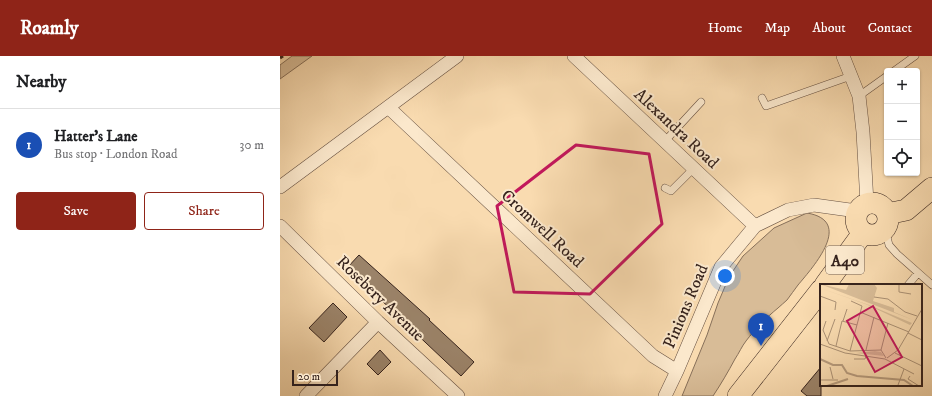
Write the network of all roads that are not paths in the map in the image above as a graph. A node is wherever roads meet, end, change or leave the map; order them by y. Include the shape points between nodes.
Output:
1 (457, 56) edge
2 (574, 56) edge
3 (843, 56) edge
4 (915, 56) edge
5 (898, 68) edge
6 (851, 76) junction
7 (884, 78) edge
8 (859, 96) junction
9 (762, 98) dead end
10 (701, 102) dead end
11 (388, 108) junction
12 (665, 141) junction
13 (694, 168) junction
14 (280, 188) edge
15 (665, 188) dead end
16 (932, 188) edge
17 (862, 207) junction
18 (886, 222) junction
19 (280, 226) edge
20 (755, 226) junction
21 (863, 234) junction
22 (918, 273) junction
23 (826, 284) edge
24 (909, 284) edge
25 (932, 285) edge
26 (820, 291) edge
27 (378, 322) junction
28 (677, 371) junction
29 (306, 396) edge
30 (458, 396) edge
31 (665, 396) edge
32 (738, 396) edge

1 - 11 street
2 - 12 street, Alexandra Road
3 - 6 street
4 - 5 lane
6 - 8 street
6 - 9 lane via 766,106
7 - 8 lane
8 - 17 street via 864,132
10 - 12 lane
11 - 14 street
11 - 28 street, Cromwell Road via 653,356
12 - 13 street, Alexandra Road
13 - 15 lane via 671,191
13 - 20 street, Alexandra Road
16 - 18 main road, A40 via 906,210
17 - 18 main road via 873,203 879,205 884,209
17 - 20 street, Pinions Road via 814,205 788,210
17 - 21 main road, A40 via 855,220 857,228
18 - 21 main road, A40 via 878,234
18 - 22 lane via 889,245
19 - 27 street, Rosebery Avenue
20 - 28 street, Pinions Road via 721,267
21 - 23 main road, A40
22 - 24 lane
22 - 25 lane
26 - 32 main road, A40
27 - 29 street
27 - 30 street, Rosebery Avenue
28 - 31 street, Pinions Road

